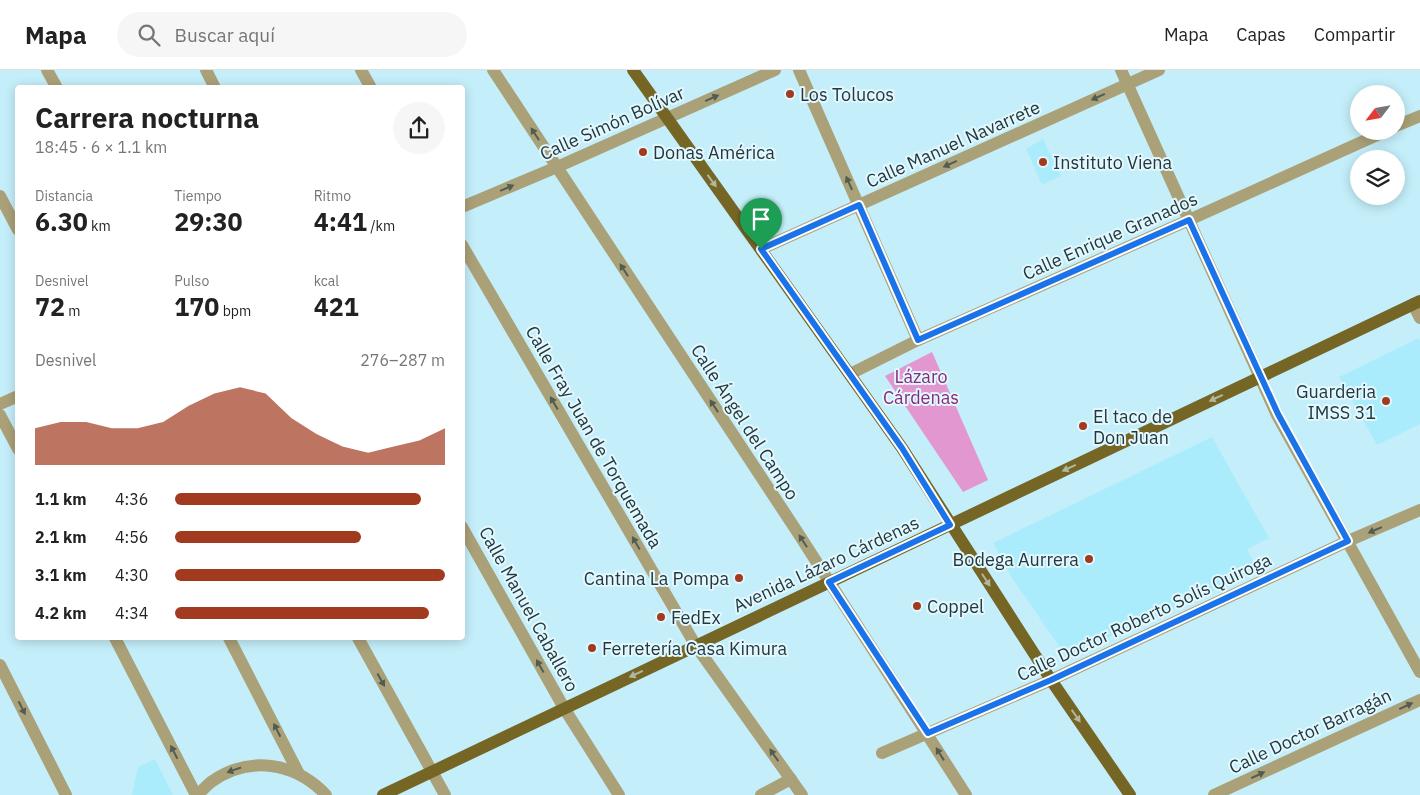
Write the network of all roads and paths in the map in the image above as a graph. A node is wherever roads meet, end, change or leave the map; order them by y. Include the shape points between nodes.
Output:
1 (47, 70) edge
2 (206, 70) edge
3 (361, 70) edge
4 (493, 70) edge
5 (633, 70) edge
6 (775, 70) edge
7 (799, 70) edge
8 (1121, 70) edge
9 (1159, 70) edge
10 (1128, 84) junction
11 (55, 85) edge
12 (214, 85) edge
13 (369, 85) edge
14 (1420, 116) edge
15 (667, 118) junction
16 (1405, 122) edge
17 (1366, 140) edge
18 (557, 167) junction
19 (0, 196) edge
20 (859, 205) junction
21 (465, 206) edge
22 (1189, 220) junction
23 (15, 224) edge
24 (761, 249) junction
25 (465, 250) edge
26 (1417, 303) edge
27 (1420, 318) edge
28 (918, 340) junction
29 (850, 374) junction
30 (1260, 377) junction
31 (15, 397) edge
32 (0, 404) edge
33 (0, 416) edge
34 (15, 444) edge
35 (1420, 510) edge
36 (950, 525) junction
37 (465, 532) edge
38 (1348, 541) junction
39 (829, 582) junction
40 (116, 640) edge
41 (230, 640) edge
42 (359, 640) edge
43 (696, 646) junction
44 (0, 665) edge
45 (1420, 672) edge
46 (1051, 680) junction
47 (1420, 700) edge
48 (564, 708) junction
49 (928, 733) junction
50 (882, 753) dead end
51 (431, 772) junction
52 (299, 774) junction
53 (791, 779) junction
54 (66, 795) edge
55 (197, 795) edge
56 (326, 795) edge
57 (384, 795) edge
58 (444, 795) edge
59 (619, 795) edge
60 (761, 795) edge
61 (802, 795) edge
62 (966, 795) edge
63 (1130, 795) edge
64 (1214, 795) edge

1 - 11 street
2 - 12 street
3 - 13 street
18 -> 4 street, Calle Ángel del Campo
5 - 15 main road
15 -> 6 street, Calle Simón Bolívar
20 -> 7 street
8 - 10 street
9 - 10 street, Calle Manuel Navarrete
10 -> 20 street, Calle Manuel Navarrete
10 - 22 street
14 - 16 street
15 - 18 street, Calle Simón Bolívar
15 -> 24 main road
17 - 22 street, Calle Enrique Granados
21 -> 18 street, Calle Simón Bolívar
39 -> 18 street, Calle Ángel del Campo
19 - 23 street
20 - 24 street, Calle Manuel Navarrete
20 - 28 street
22 - 28 street, Calle Enrique Granados
22 - 30 street
24 - 29 main road
43 -> 25 street, Calle Fray Juan de Torquemada
26 - 27 street
26 - 30 main road, Avenida Lázaro Cárdenas
28 - 29 street, Calle Enrique Granados
29 - 36 main road
30 -> 36 main road, Avenida Lázaro Cárdenas
30 - 38 street
31 - 32 street
33 - 34 street
35 -> 38 street, Calle Doctor Roberto Solís Quiroga
36 - 39 main road, Avenida Lázaro Cárdenas
36 -> 46 main road
48 -> 37 street, Calle Manuel Caballero
38 - 45 street
38 - 46 street, Calle Doctor Roberto Solís Quiroga
39 - 43 main road, Avenida Lázaro Cárdenas
39 - 49 street, Calle Ángel del Campo
55 -> 40 street
52 -> 41 street
42 -> 51 street
43 -> 48 main road, Avenida Lázaro Cárdenas
53 -> 43 street, Calle Fray Juan de Torquemada
44 -> 54 street
46 - 49 street, Calle Doctor Roberto Solís Quiroga
46 -> 63 main road
64 -> 47 street, Calle Doctor Barragán
48 - 51 main road, Avenida Lázaro Cárdenas
48 - 59 street, Calle Manuel Caballero
49 - 50 street, Calle Doctor Roberto Solís Quiroga
62 -> 49 street, Calle Ángel del Campo
51 - 57 main road, Avenida Lázaro Cárdenas
51 - 58 street
52 -> 55 street via 282,767 244,767 226,773
52 - 56 street via 316,784
53 - 60 street
53 - 61 street, Calle Fray Juan de Torquemada

